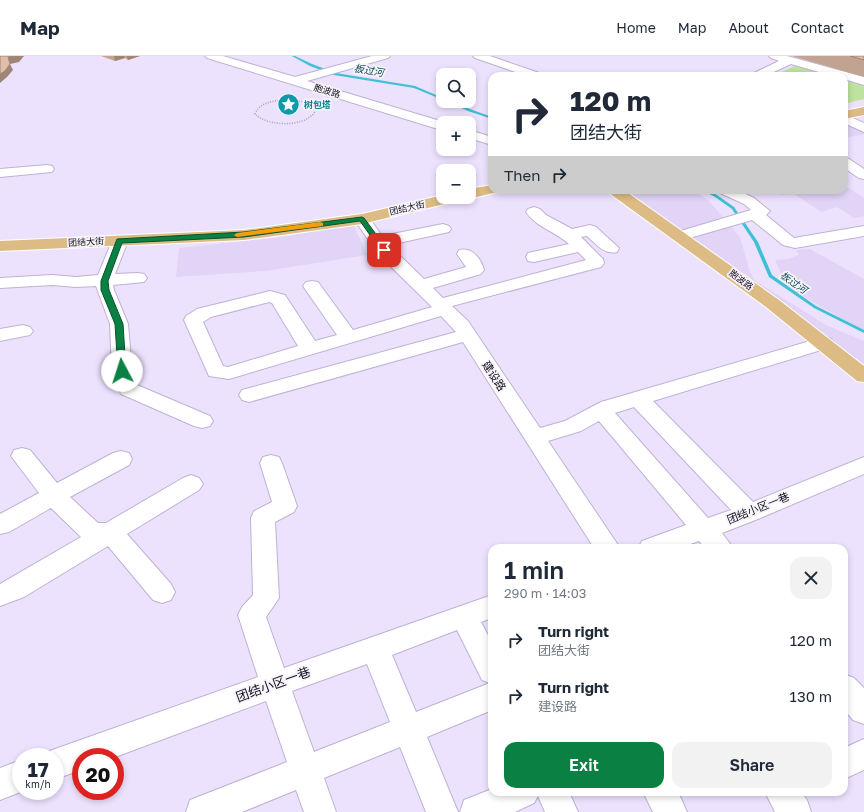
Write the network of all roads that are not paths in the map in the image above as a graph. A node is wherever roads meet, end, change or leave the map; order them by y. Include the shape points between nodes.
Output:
1 (211, 56) edge
2 (384, 56) edge
3 (479, 56) edge
4 (775, 56) edge
5 (790, 60) junction
6 (526, 72) edge
7 (764, 72) edge
8 (832, 72) edge
9 (848, 76) edge
10 (295, 81) junction
11 (864, 81) edge
12 (864, 111) edge
13 (848, 115) edge
14 (848, 118) edge
15 (436, 124) edge
16 (864, 128) edge
17 (476, 136) edge
18 (488, 139) edge
19 (848, 165) edge
20 (47, 169) dead end
21 (0, 173) edge
22 (864, 175) edge
23 (488, 190) edge
24 (476, 192) edge
25 (620, 194) edge
26 (733, 194) edge
27 (436, 202) edge
28 (534, 212) dead end
29 (753, 215) junction
30 (362, 219) junction
31 (443, 229) dead end
32 (864, 231) edge
33 (680, 236) junction
34 (575, 240) junction
35 (120, 241) junction
36 (378, 242) junction
37 (0, 246) edge
38 (611, 248) dead end
39 (465, 254) dead end
40 (534, 257) dead end
41 (138, 278) dead end
42 (104, 281) junction
43 (0, 283) edge
44 (312, 286) dead end
45 (422, 286) junction
46 (442, 306) junction
47 (371, 330) junction
48 (23, 331) dead end
49 (467, 334) junction
50 (0, 335) edge
51 (348, 338) junction
52 (824, 343) junction
53 (305, 350) junction
54 (388, 356) junction
55 (864, 376) edge
56 (314, 377) junction
57 (249, 395) dead end
58 (638, 398) junction
59 (602, 411) junction
60 (202, 421) dead end
61 (534, 437) junction
62 (22, 456) dead end
63 (121, 459) dead end
64 (271, 463) dead end
65 (864, 464) edge
66 (191, 484) dead end
67 (54, 496) junction
68 (749, 513) junction
69 (0, 525) edge
70 (704, 529) junction
71 (110, 532) junction
72 (604, 544) edge
73 (662, 544) edge
74 (717, 544) edge
75 (162, 592) dead end
76 (0, 595) edge
77 (488, 607) edge
78 (464, 616) junction
79 (376, 648) junction
80 (488, 663) edge
81 (275, 684) junction
82 (848, 692) edge
83 (488, 698) edge
84 (864, 710) edge
85 (409, 729) junction
86 (864, 754) edge
87 (64, 761) edge
88 (848, 762) edge
89 (305, 771) junction
90 (12, 779) edge
91 (0, 784) edge
92 (514, 796) edge
93 (554, 796) edge
94 (661, 796) edge
95 (207, 811) edge
96 (320, 812) edge
97 (442, 812) edge
98 (476, 812) edge
99 (562, 812) edge
100 (671, 812) edge

1 - 10 street, 胞波路
2 - 10 street
3 - 6 street
4 - 5 street
5 - 7 street
5 - 8 street
9 - 11 street
10 - 15 street, 胞波路
12 - 13 main road
14 - 16 street
17 - 18 street
19 - 22 street
20 - 21 street
23 - 24 main road
25 - 33 main road, 胞波路
26 - 29 street via 750,201 762,211
27 - 30 main road, 团结大街
28 - 34 street
29 - 32 street via 795,244
29 - 33 street
30 - 35 main road, 团结大街 via 244,234
30 - 36 street, 建设路
31 - 36 street
33 - 52 main road, 胞波路
34 - 38 street via 590,230
34 - 40 street
34 - 46 street via 595,259 595,263
35 - 37 main road, 团结大街
35 - 42 street
36 - 45 street, 建设路
39 - 45 street via 474,264 475,270
41 - 42 street
42 - 43 street
42 - 60 street via 105,290 119,324 122,371 128,389
44 - 51 street
45 - 46 street, 建设路
46 - 47 street
46 - 49 street, 建设路
47 - 51 street
47 - 54 street
48 - 50 street
49 - 54 street
49 - 61 street, 建设路
51 - 53 street
52 - 55 main road, 胞波路
52 - 58 street
53 - 53 street via 228,373 216,372 193,320 204,313 270,296 278,299
53 - 56 street
54 - 56 street
56 - 57 street
58 - 59 street
58 - 68 street
59 - 61 street via 573,426
59 - 70 street
61 - 72 street, 建设路
62 - 67 street
63 - 67 street
64 - 81 street via 285,506 263,518 266,598 252,615
65 - 68 street, 团结小区一巷
66 - 71 street
67 - 69 street
67 - 71 street via 93,532
68 - 70 street, 团结小区一巷
70 - 73 street, 团结小区一巷
70 - 74 street
71 - 75 street
71 - 76 street via 15,589
77 - 78 street, 团结小区一巷
78 - 79 street, 团结小区一巷
78 - 80 street
79 - 81 street, 团结小区一巷
79 - 85 street
81 - 87 street, 团结小区一巷
81 - 89 street
82 - 84 street
83 - 85 street
85 - 89 street
85 - 97 street
86 - 88 street
89 - 95 street
89 - 96 street
90 - 91 street
92 - 98 street
93 - 99 street
94 - 100 street

